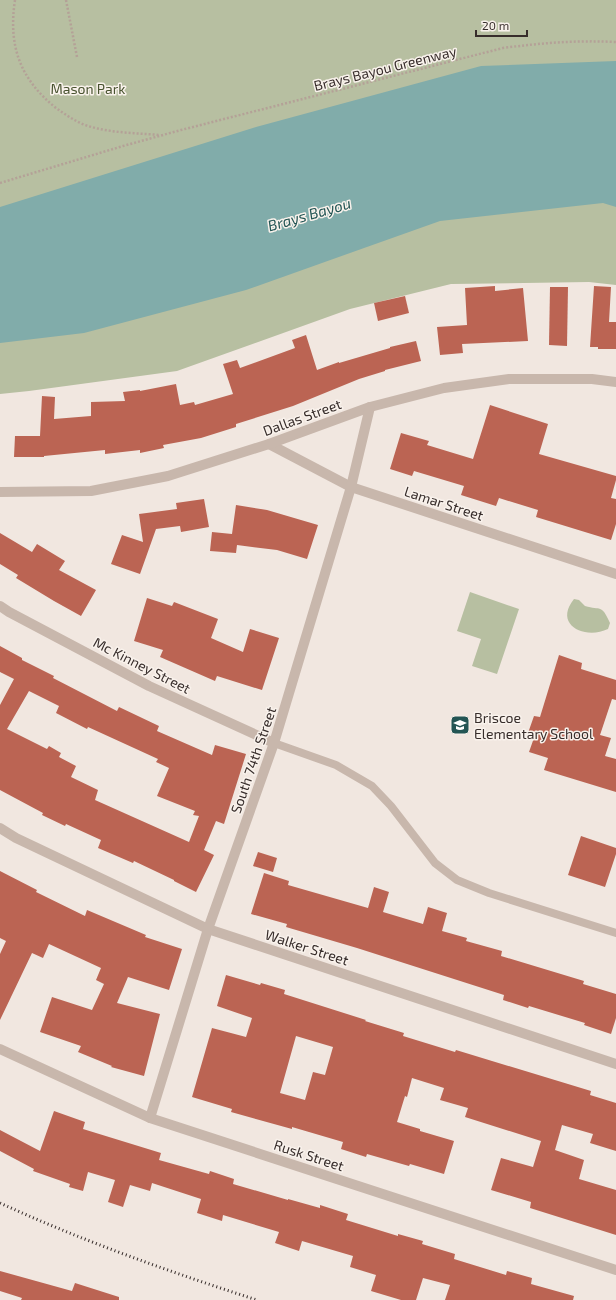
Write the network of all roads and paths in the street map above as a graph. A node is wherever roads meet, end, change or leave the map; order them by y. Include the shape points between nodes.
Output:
1 (15, 0) edge
2 (66, 0) edge
3 (616, 42) edge
4 (77, 57) dead end
5 (163, 135) junction
6 (0, 183) edge
7 (616, 382) edge
8 (370, 407) junction
9 (269, 444) junction
10 (351, 487) junction
11 (0, 492) edge
12 (616, 574) edge
13 (0, 606) edge
14 (274, 743) junction
15 (0, 828) edge
16 (208, 929) junction
17 (616, 933) edge
18 (0, 1048) edge
19 (616, 1064) edge
20 (150, 1118) junction
21 (616, 1270) edge

1 - 5 path, Brays Bayou Greenway via 12,18 16,51 33,86 50,102 70,118 88,126 117,132
2 - 4 path
3 - 5 path, Brays Bayou Greenway via 542,42 503,48
5 - 6 path, Brays Bayou Greenway
7 - 8 street, Dallas Street via 592,379 509,379 444,388
8 - 9 street, Dallas Street
8 - 10 street, South 74th Street
9 - 10 street, Lamar Street
9 - 11 street, Dallas Street via 168,476 90,491
10 - 12 street, Lamar Street
10 - 14 street, South 74th Street
13 - 14 street, Mc Kinney Street via 149,686
14 - 16 street, South 74th Street
14 - 17 lane via 336,765 372,786 391,806 435,863 457,880 489,893
15 - 16 street, Walker Street via 16,838
16 - 19 street, Walker Street
16 - 20 street, South 74th Street
18 - 20 street, Rusk Street
20 - 21 street, Rusk Street

